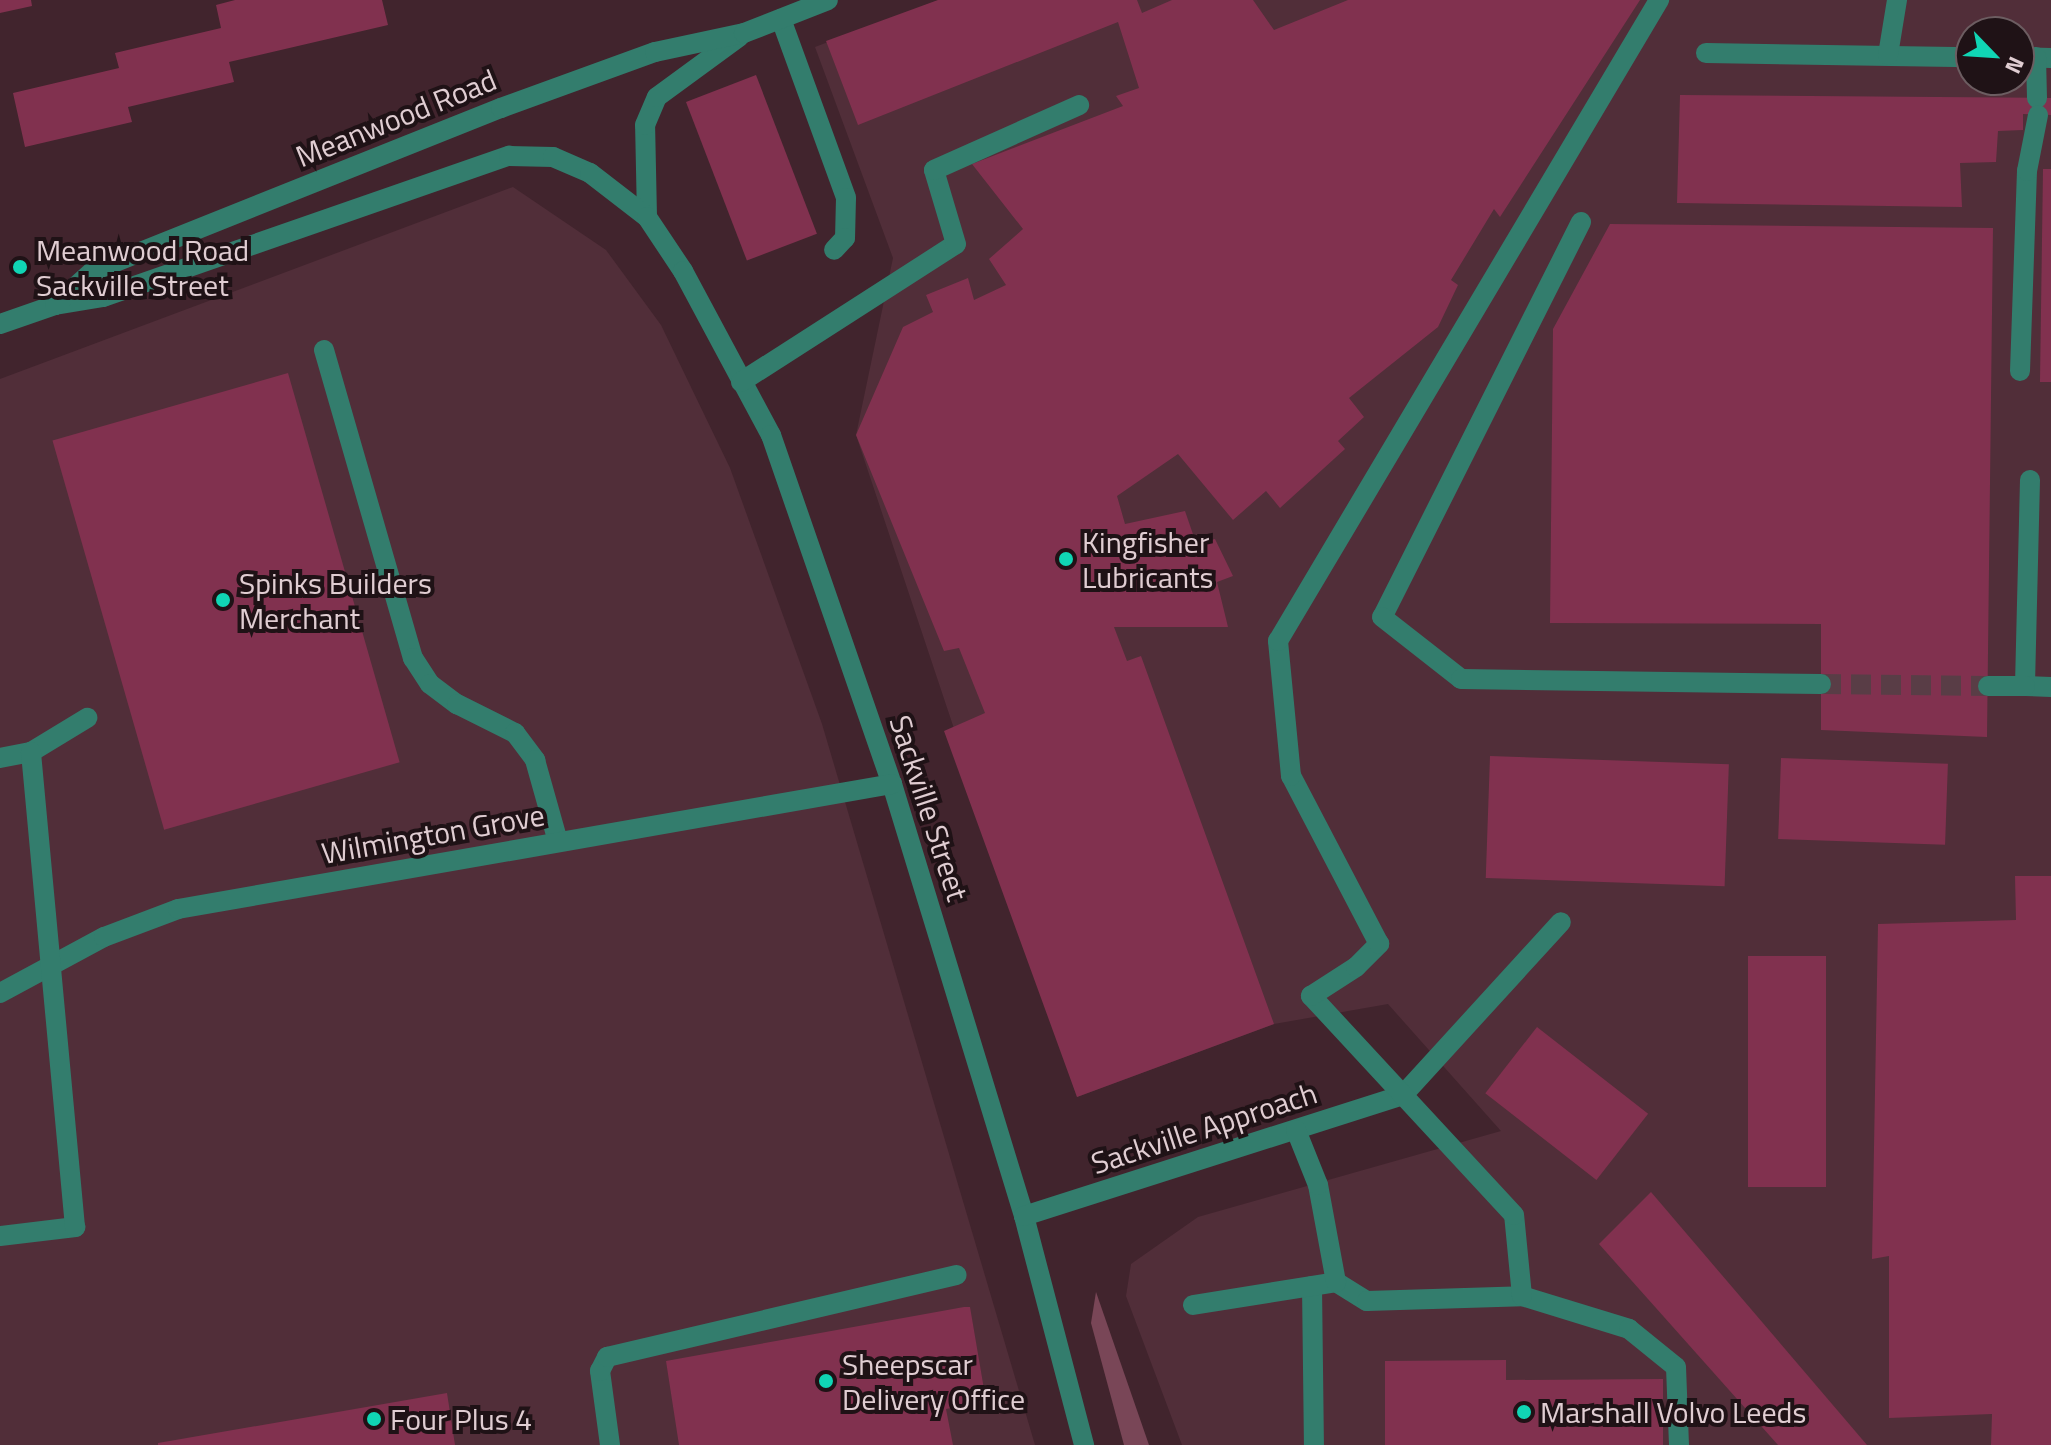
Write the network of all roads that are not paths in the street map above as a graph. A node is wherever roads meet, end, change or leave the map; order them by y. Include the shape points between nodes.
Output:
1 (828, 0) edge
2 (1659, 0) edge
3 (1897, 0) edge
4 (781, 19) junction
5 (744, 33) junction
6 (1706, 53) dead end
7 (1888, 55) junction
8 (1955, 57) edge
9 (2035, 57) edge
10 (1079, 105) dead end
11 (647, 217) junction
12 (1581, 222) dead end
13 (834, 250) dead end
14 (55, 305) junction
15 (0, 324) edge
16 (324, 350) dead end
17 (2020, 371) dead end
18 (741, 382) junction
19 (2030, 480) dead end
20 (1821, 684) tunnel mouth
21 (1988, 686) tunnel mouth
22 (2025, 686) junction
23 (2051, 687) edge
24 (87, 718) dead end
25 (31, 752) junction
26 (0, 758) edge
27 (892, 784) junction
28 (558, 842) junction
29 (1561, 922) dead end
30 (53, 963) junction
31 (0, 993) edge
32 (1403, 1095) junction
33 (1296, 1130) junction
34 (1024, 1216) junction
35 (0, 1236) edge
36 (957, 1275) dead end
37 (1336, 1282) junction
38 (1312, 1286) junction
39 (1522, 1296) junction
40 (1193, 1305) dead end
41 (610, 1445) edge
42 (1084, 1445) edge
43 (1314, 1445) edge
44 (1679, 1445) edge

1 - 4 street, Meanwood Road
2 - 32 street via 1278,641 1291,776 1379,944 1356,967 1311,996
3 - 7 street
4 - 5 street, Meanwood Road
4 - 13 street via 846,198 845,238
5 - 11 street via 657,97 645,125
5 - 14 street, Meanwood Road via 655,52 501,108 93,271
6 - 7 street
7 - 8 street
9 - 17 street via 2037,106 2027,171
10 - 18 street via 934,170 956,244
11 - 14 street, Sackville Street via 590,173 553,157 509,156 103,297
11 - 18 street, Sackville Street via 683,271
12 - 20 street via 1382,617 1461,679
14 - 15 street, Meanwood Road
16 - 28 street via 413,658 430,684 457,704 515,733 535,760
18 - 27 street, Sackville Street via 771,435
19 - 22 street
21 - 22 street
22 - 23 street
24 - 25 street
25 - 26 street
25 - 30 street
27 - 28 street, Wilmington Grove
27 - 34 street, Sackville Street
28 - 30 street, Wilmington Grove via 178,909 140,921
29 - 32 street
30 - 31 street, Wilmington Grove
30 - 35 street via 75,1227
32 - 33 street, Sackville Approach
32 - 39 street via 1514,1215
33 - 34 street, Sackville Approach
33 - 37 street via 1318,1185
34 - 42 street, Sackville Street
36 - 41 street via 607,1357 600,1371
37 - 38 street
37 - 39 street via 1367,1301
38 - 40 street
38 - 43 street
39 - 44 street via 1629,1329 1676,1367

